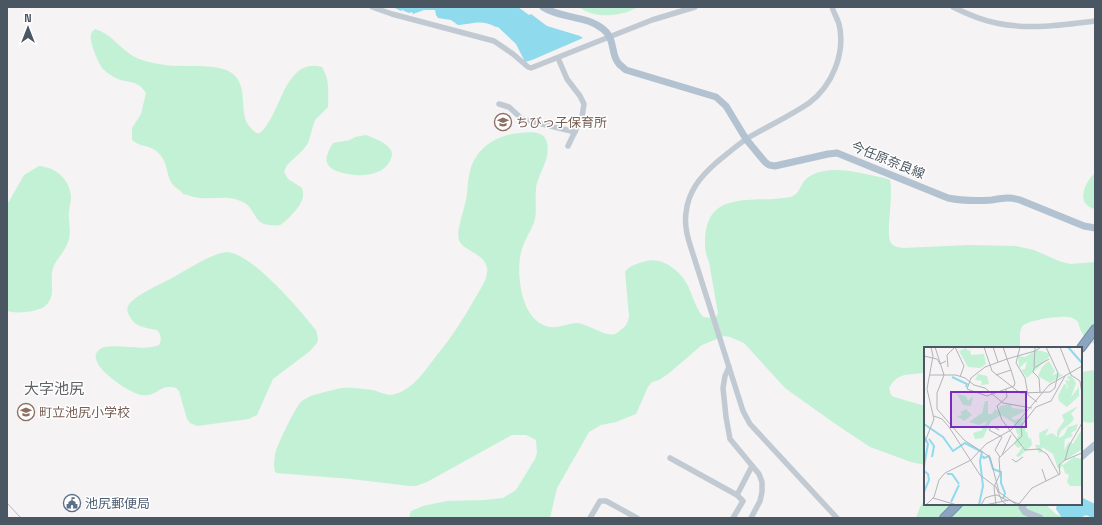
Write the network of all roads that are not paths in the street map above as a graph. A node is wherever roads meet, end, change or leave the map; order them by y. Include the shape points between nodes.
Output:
1 (372, 7) edge
2 (543, 7) edge
3 (695, 7) edge
4 (832, 7) edge
5 (953, 7) edge
6 (1095, 21) edge
7 (611, 36) junction
8 (558, 58) junction
9 (499, 104) dead end
10 (575, 132) junction
11 (746, 139) junction
12 (568, 146) dead end
13 (1095, 228) edge
14 (1095, 330) edge
15 (1082, 347) edge
16 (729, 368) junction
17 (1095, 445) edge
18 (1082, 456) edge
19 (670, 458) dead end
20 (752, 466) junction
21 (737, 495) junction
22 (957, 505) edge
23 (1023, 505) edge
24 (590, 518) edge
25 (637, 518) edge
26 (733, 518) edge
27 (751, 518) edge
28 (837, 518) edge
29 (944, 518) edge
30 (1040, 518) edge

1 - 8 street via 494,40 528,67 536,67
2 - 7 main road via 556,13 593,22
3 - 7 street
4 - 11 street via 839,24 840,39 839,58 832,75 822,90 809,102
5 - 6 street via 981,19 1016,26
7 - 8 street
7 - 11 main road, 今任原奈良線 via 615,57 626,70 716,97 726,106
8 - 10 street via 567,79 584,104 582,117
9 - 10 street via 509,107 522,119
10 - 12 street
11 - 13 main road, 今任原奈良線 via 769,165 775,166 837,153 948,198 973,201 1011,198
11 - 16 street via 704,173 694,186 685,214 686,232
14 - 15 highway
16 - 20 street via 724,388 730,440
16 - 28 street via 750,424
17 - 18 main road
19 - 21 street
20 - 21 street
20 - 27 street via 760,474 762,492
21 - 26 street via 743,501
22 - 29 highway
23 - 30 main road via 1025,512
24 - 25 street via 600,501 606,501

